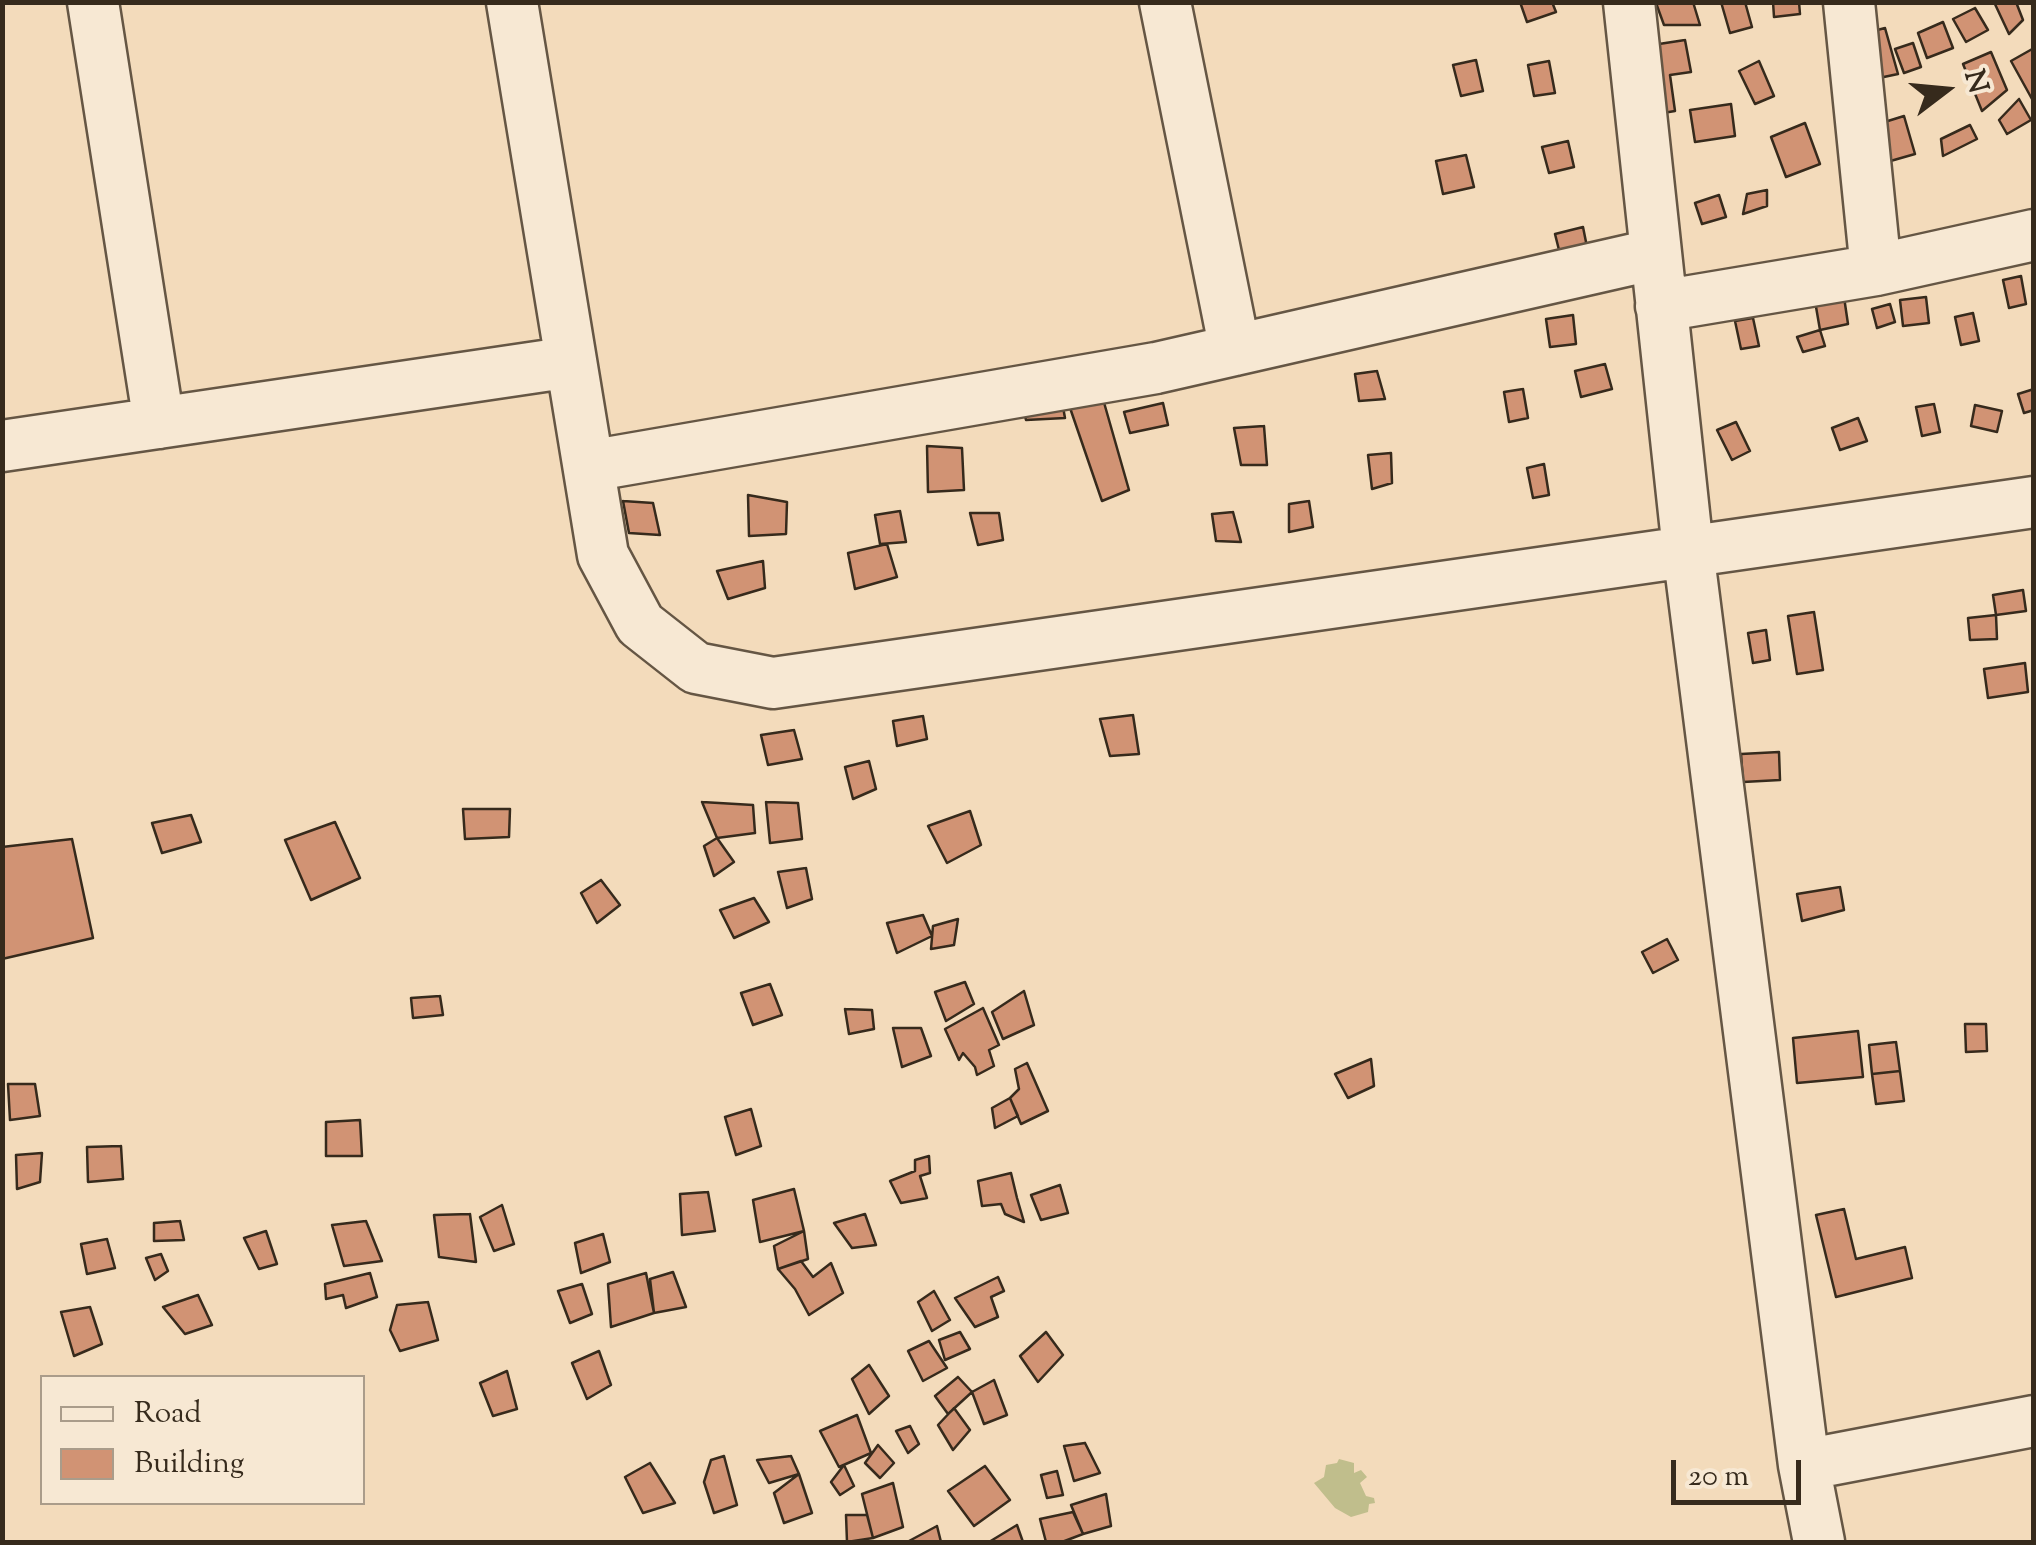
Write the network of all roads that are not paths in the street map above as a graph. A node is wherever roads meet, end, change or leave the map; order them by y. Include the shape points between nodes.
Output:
1 (93, 2) edge
2 (512, 2) edge
3 (1164, 2) edge
4 (1629, 2) edge
5 (1849, 2) edge
6 (2034, 235) edge
7 (1656, 254) junction
8 (1876, 270) junction
9 (1661, 306) junction
10 (1235, 350) junction
11 (571, 362) junction
12 (159, 423) junction
13 (2, 446) edge
14 (589, 466) junction
15 (2034, 502) edge
16 (1688, 550) junction
17 (2034, 1421) edge
18 (1804, 1465) junction
19 (1819, 1542) edge

1 - 12 street
2 - 11 street
3 - 10 street
4 - 7 street
5 - 8 street
6 - 8 street
7 - 9 street
7 - 10 street
8 - 9 street
9 - 16 street
10 - 14 street
11 - 12 street
11 - 14 street
12 - 13 street
14 - 16 street via 604,555 640,624 696,668 773,682
15 - 16 street
16 - 18 street
17 - 18 street
18 - 19 street

